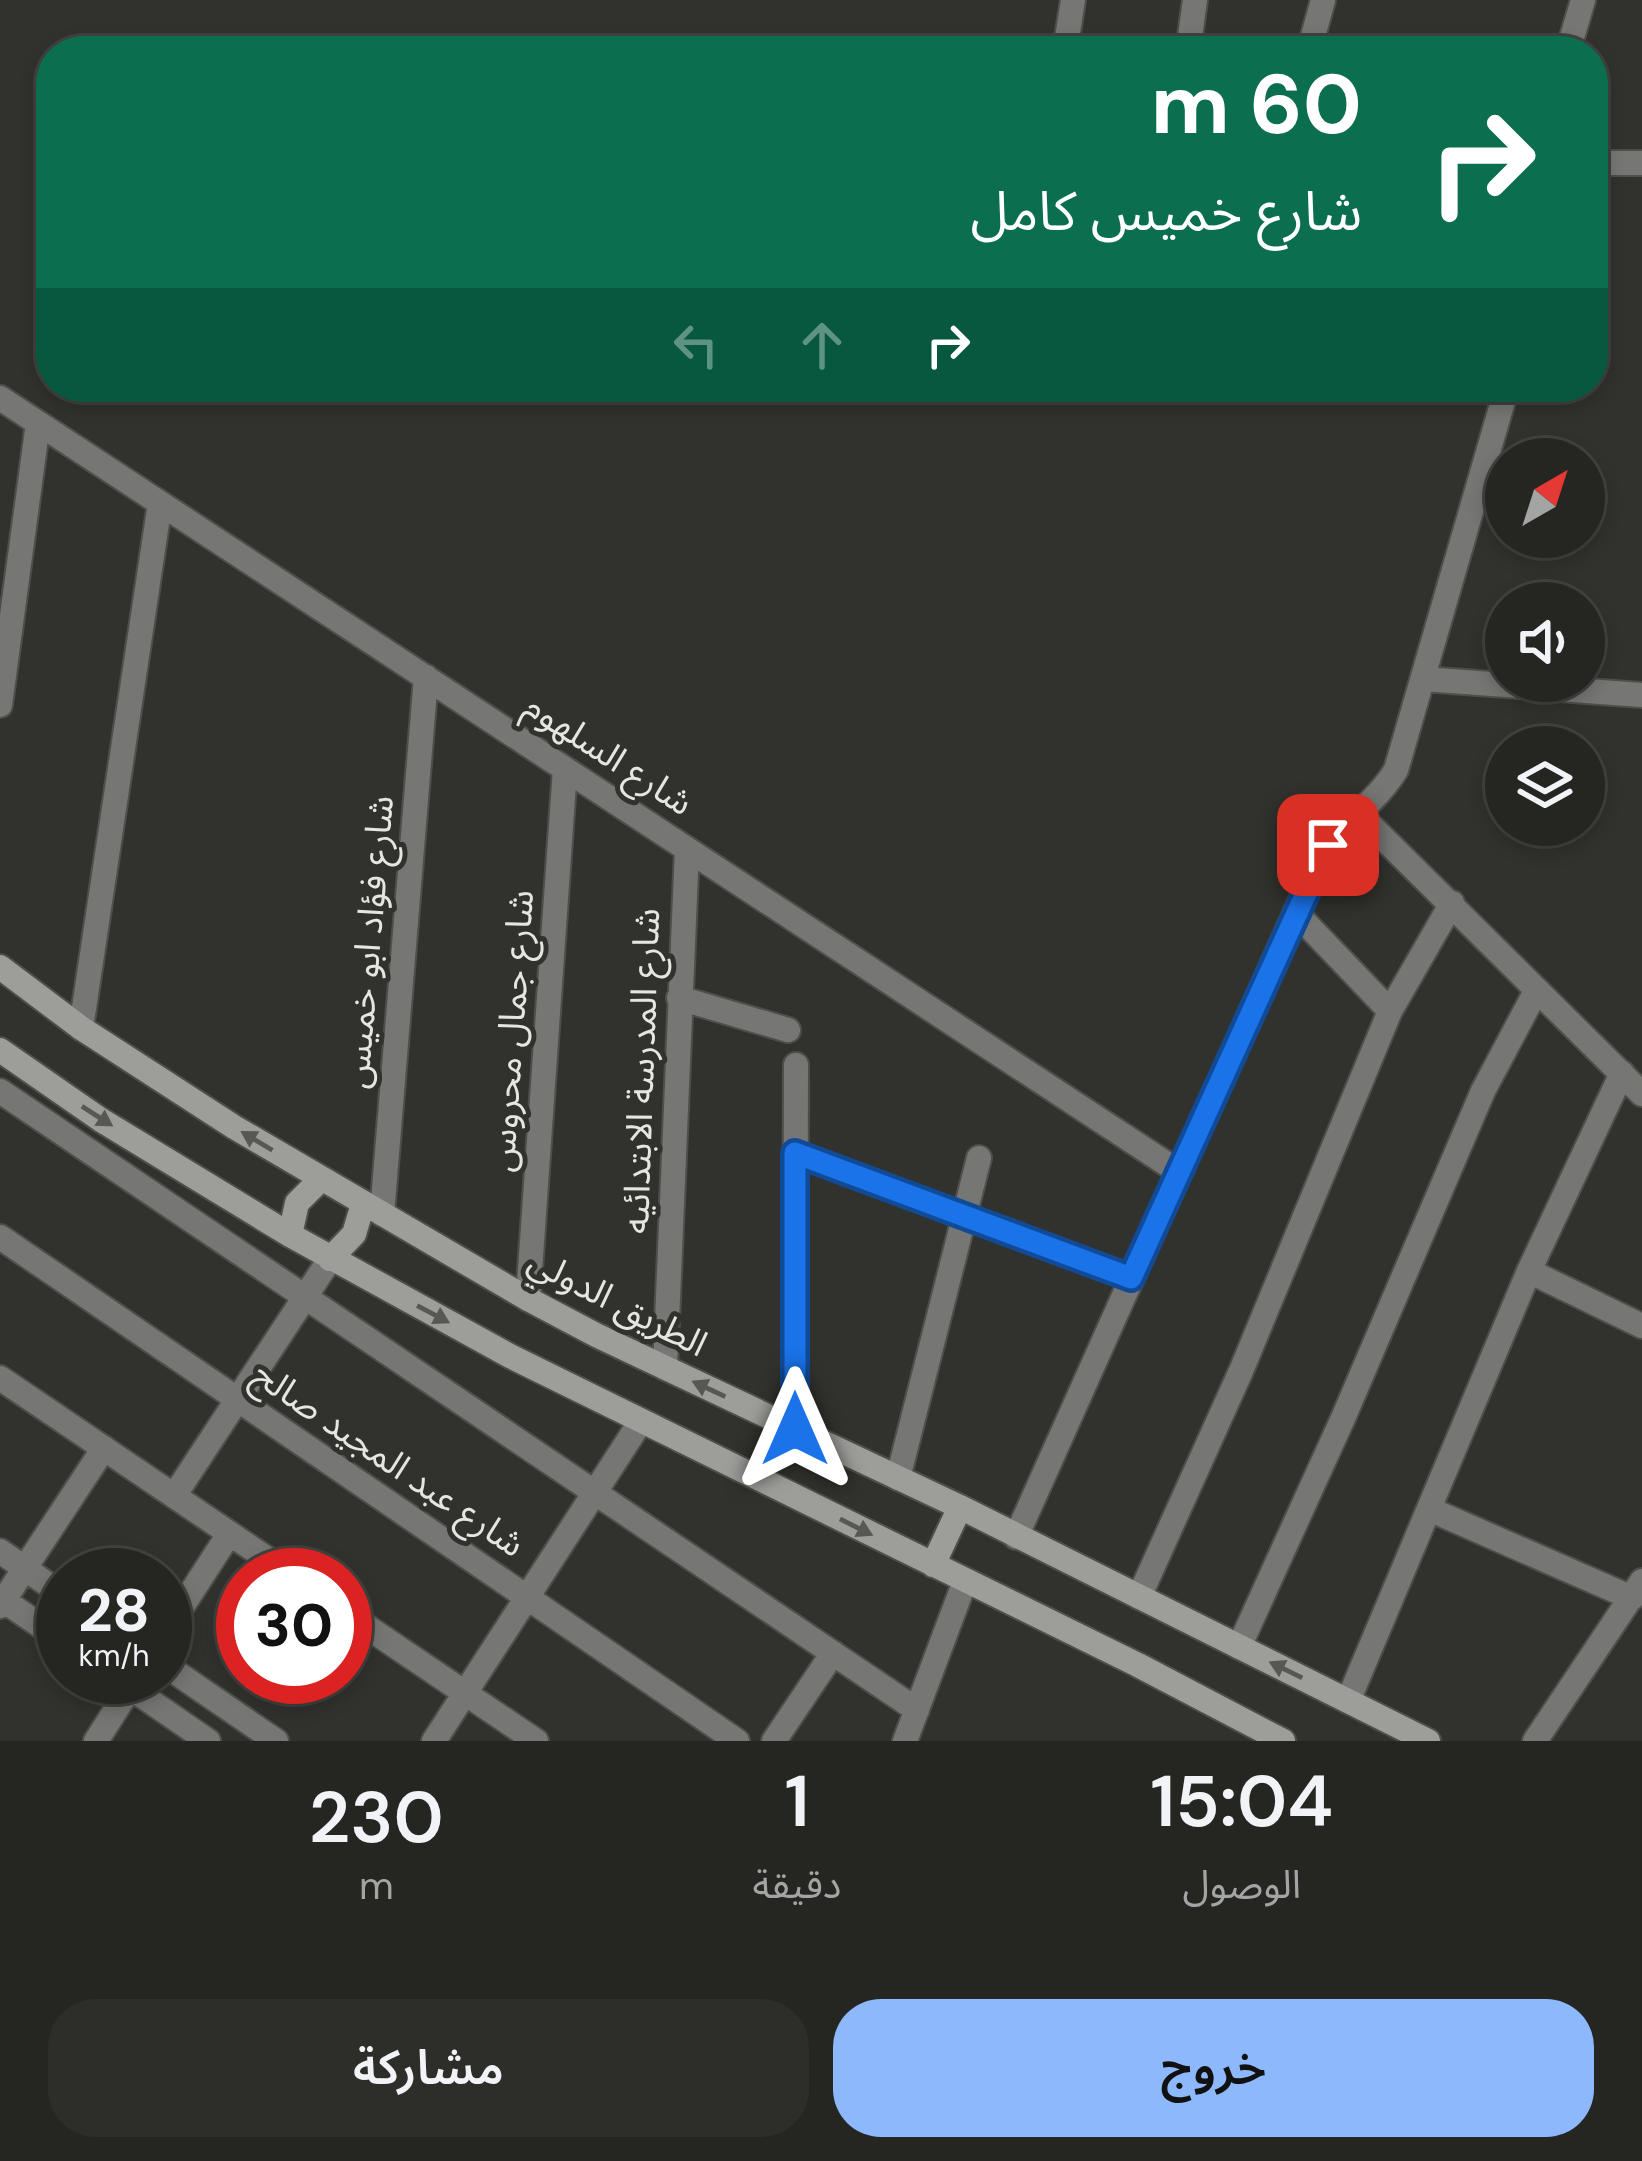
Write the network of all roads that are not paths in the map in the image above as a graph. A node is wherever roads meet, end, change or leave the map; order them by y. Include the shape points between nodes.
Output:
1 (1073, 0) edge
2 (1196, 0) edge
3 (1323, 0) edge
4 (1583, 0) edge
5 (1067, 36) edge
6 (1190, 36) edge
7 (1314, 36) edge
8 (1572, 36) edge
9 (1608, 163) edge
10 (1642, 164) edge
11 (0, 398) edge
12 (1504, 402) edge
13 (38, 423) junction
14 (160, 503) junction
15 (426, 677) junction
16 (1423, 679) junction
17 (1642, 695) edge
18 (0, 705) edge
19 (566, 769) junction
20 (1359, 814) junction
21 (687, 849) junction
22 (1452, 903) junction
23 (1296, 913) junction
24 (0, 967) edge
25 (1536, 991) junction
26 (679, 998) junction
27 (1390, 1011) junction
28 (81, 1028) junction
29 (788, 1030) dead end
30 (3, 1059) edge
31 (796, 1064) dead end
32 (1622, 1073) junction
33 (0, 1091) edge
34 (1642, 1094) edge
35 (795, 1153) junction
36 (979, 1158) dead end
37 (1179, 1172) junction
38 (321, 1179) junction
39 (372, 1209) junction
40 (965, 1214) junction
41 (290, 1235) junction
42 (0, 1237) edge
43 (331, 1258) junction
44 (1529, 1271) junction
45 (1131, 1278) junction
46 (305, 1297) junction
47 (528, 1299) junction
48 (1642, 1326) edge
49 (665, 1368) junction
50 (0, 1378) edge
51 (237, 1399) junction
52 (641, 1421) junction
53 (795, 1429) junction
54 (104, 1448) junction
55 (898, 1478) junction
56 (596, 1492) junction
57 (174, 1496) junction
58 (960, 1507) junction
59 (1429, 1509) junction
60 (230, 1534) junction
61 (1016, 1537) junction
62 (251, 1548) edge
63 (0, 1551) edge
64 (933, 1565) junction
65 (25, 1569) junction
66 (36, 1577) edge
67 (965, 1581) junction
68 (1637, 1590) edge
69 (192, 1592) edge
70 (1139, 1597) junction
71 (528, 1598) junction
72 (1, 1602) edge
73 (36, 1624) edge
74 (372, 1630) edge
75 (1239, 1647) junction
76 (833, 1653) junction
77 (192, 1683) edge
78 (465, 1693) junction
79 (1348, 1701) junction
80 (114, 1704) edge
81 (159, 1704) edge
82 (916, 1709) junction
83 (95, 1741) edge
84 (208, 1741) edge
85 (276, 1741) edge
86 (434, 1741) edge
87 (536, 1741) edge
88 (737, 1741) edge
89 (774, 1741) edge
90 (905, 1741) edge
91 (1283, 1741) edge
92 (1428, 1741) edge
93 (1535, 1741) edge

1 - 5 street
2 - 6 street
3 - 7 street
4 - 8 street
9 - 10 street
11 - 13 street, شارع السلهوم
12 - 16 street
13 - 14 street, شارع السلهوم
13 - 18 street
14 - 15 street, شارع السلهوم
14 - 28 street
15 - 19 street, شارع السلهوم
15 - 39 street, شارع فؤاد ابو خميس
16 - 17 street
16 - 20 street via 1396,770
19 - 21 street, شارع السلهوم
19 - 47 street, شارع جمال محروس
20 - 22 street
20 - 23 street via 1328,845
21 - 26 street, شارع المدرسة الابتدائيه
21 - 37 street, شارع السلهوم
22 - 25 street
22 - 27 street
23 - 27 street
23 - 37 street
24 - 28 street, الطريق الدولي
25 - 32 street
25 - 75 street via 1483,1091
26 - 29 street
26 - 49 street, شارع المدرسة الابتدائيه
27 - 70 street
38 -> 28 street, الطريق الدولي
30 -> 41 street
31 - 35 street
32 - 34 street
32 - 44 street
33 - 46 street
35 - 40 street
35 - 53 street
36 - 40 street
37 - 45 street
38 - 39 street, الطريق الدولي
38 - 41 street via 297,1203
39 - 43 street
39 - 47 street, الطريق الدولي
40 - 45 street
40 - 55 street
41 - 43 street
42 - 51 street, شارع عبد المجيد صالح
43 - 46 street
43 -> 52 street
44 - 48 street
44 - 59 street
45 - 61 street
46 - 51 street
46 - 56 street
47 - 49 street, الطريق الدولي
53 -> 49 street, الطريق الدولي
50 - 54 street
51 - 57 street
51 - 71 street, شارع عبد المجيد صالح
52 - 56 street
52 -> 64 street
53 - 55 street, الطريق الدولي
54 - 57 street
54 - 65 street
55 - 58 street, الطريق الدولي
56 - 71 street
56 - 76 street
57 - 60 street
58 - 61 street, الطريق الدولي
58 - 64 street
59 - 68 street
59 - 79 street
60 - 62 street
60 - 69 street
61 - 70 street, الطريق الدولي
63 - 65 street
64 - 67 street
65 - 66 street
65 - 72 street
67 - 82 street
67 - 91 street
68 - 93 street
70 - 75 street, الطريق الدولي
71 - 78 street
71 - 88 street, شارع عبد المجيد صالح
72 - 73 street
74 - 78 street
79 -> 75 street, الطريق الدولي
76 - 82 street
76 - 89 street
77 - 85 street
78 - 86 street
78 - 87 street
79 - 92 street, الطريق الدولي
80 - 83 street
81 - 84 street
82 - 90 street

